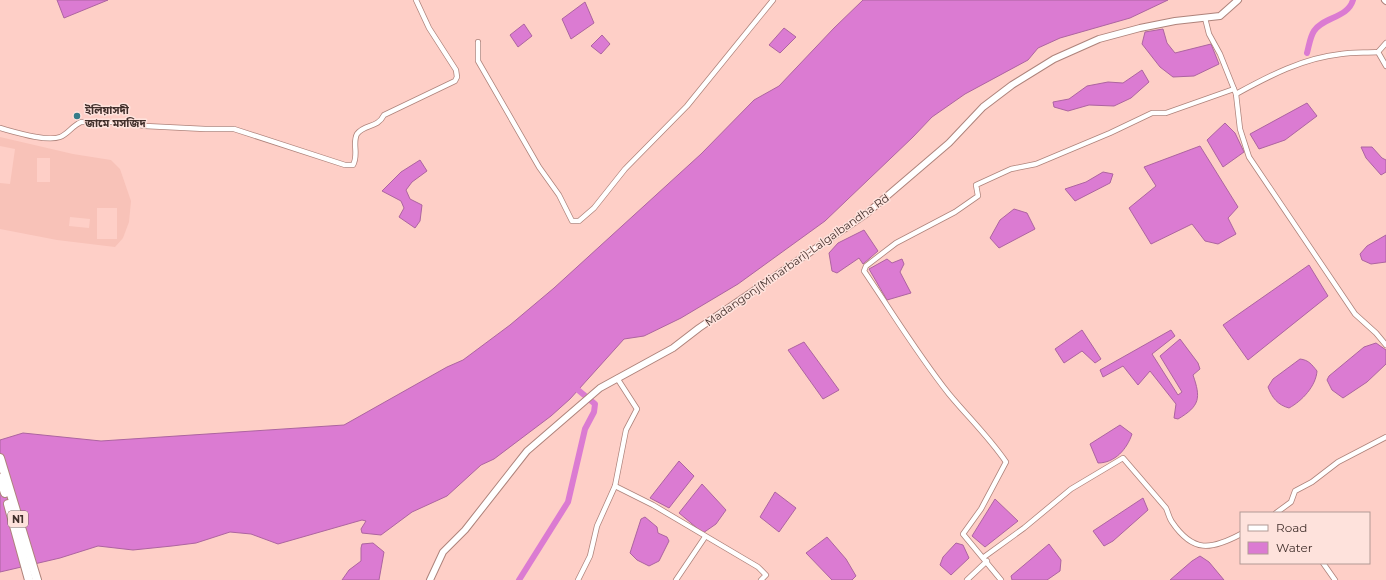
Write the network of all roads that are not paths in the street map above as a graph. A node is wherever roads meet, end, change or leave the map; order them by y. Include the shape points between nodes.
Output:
1 (416, 0) edge
2 (774, 0) edge
3 (1238, 0) edge
4 (1205, 18) junction
5 (478, 42) dead end
6 (1386, 43) edge
7 (1378, 52) junction
8 (1386, 66) edge
9 (1235, 91) junction
10 (0, 128) edge
11 (1386, 345) edge
12 (617, 378) junction
13 (1386, 437) edge
14 (0, 458) edge
15 (0, 478) edge
16 (614, 486) junction
17 (1284, 511) edge
18 (1240, 535) edge
19 (706, 537) junction
20 (985, 559) junction
21 (1324, 564) edge
22 (29, 580) edge
23 (36, 580) edge
24 (430, 580) edge
25 (578, 580) edge
26 (676, 580) edge
27 (761, 580) edge
28 (967, 580) edge
29 (1001, 580) edge
30 (1335, 580) edge

1 - 10 street via 429,28 456,70 457,77 455,81 384,115 378,124 362,129 356,138 356,160 353,165 345,165 234,129 205,130 121,122 80,122 66,134 49,139
2 - 5 street via 687,106 625,169 594,208 575,222 539,167 481,67 478,61
3 - 4 main road, Madangonj(Minarbari)-Lalgalbandha Rd via 1220,16
4 - 9 street via 1209,34
4 - 12 main road, Madangonj(Minarbari)-Lalgalbandha Rd via 1175,21 1099,39 1012,85 983,107 949,143 866,214 673,348
6 - 7 street
7 - 8 street
7 - 9 street via 1340,54 1317,59 1286,68
9 - 11 street via 1240,129 1248,157 1355,314
9 - 20 street via 1166,113 1152,113 1036,164 1011,169 976,185 978,196 955,212 896,243 866,266 864,271 897,322 949,394 993,443 1006,462 981,509 963,534
12 - 16 street via 637,409 626,430
12 - 24 main road, Madangonj(Minarbari)-Lalgalbandha Rd via 600,388 527,451 465,530 443,552
13 - 17 street via 1338,462 1312,482 1295,491
14 - 23 highway, N1
15 - 22 highway, N1
16 - 19 street via 653,505
16 - 25 street via 597,526 590,556
18 - 20 street via 1223,544 1193,544 1171,521 1166,508 1123,458 1071,489
19 - 26 street
19 - 27 street via 758,567 766,575
20 - 28 street
20 - 29 street
21 - 30 street

